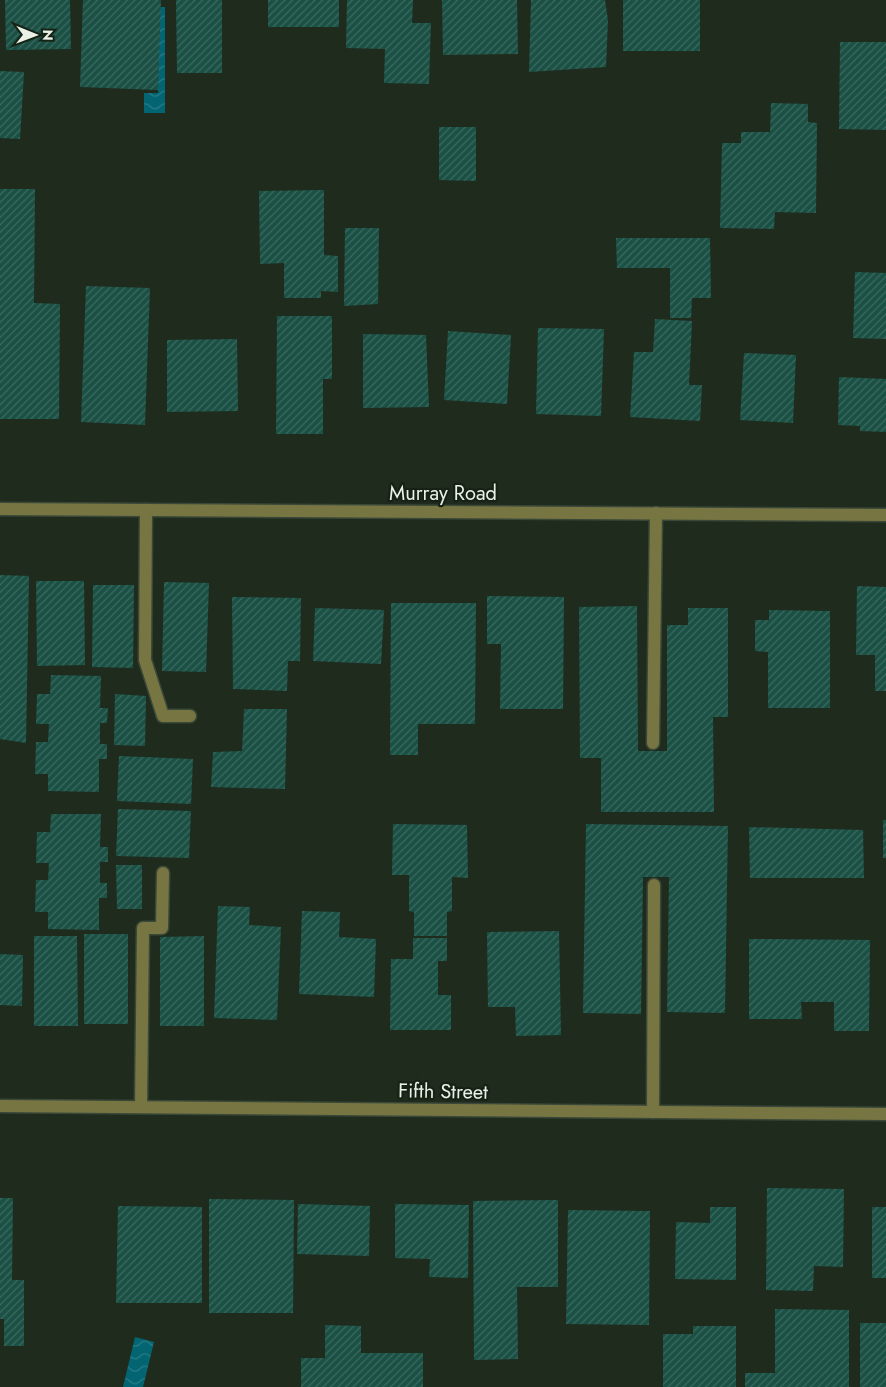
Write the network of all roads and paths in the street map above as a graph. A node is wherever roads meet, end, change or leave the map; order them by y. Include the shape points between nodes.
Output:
1 (0, 509) edge
2 (146, 510) junction
3 (656, 513) junction
4 (886, 515) edge
5 (190, 716) dead end
6 (653, 743) dead end
7 (163, 873) dead end
8 (654, 885) dead end
9 (0, 1106) edge
10 (141, 1107) junction
11 (652, 1112) junction
12 (886, 1114) edge

1 - 2 street, Murray Road
2 - 3 street, Murray Road
2 - 5 street via 145,660 163,716
3 - 4 street, Murray Road
3 - 6 street
7 - 10 street via 162,928 143,928
8 - 11 street
9 - 10 street, Fifth Street
10 - 11 street, Fifth Street
11 - 12 street, Fifth Street

